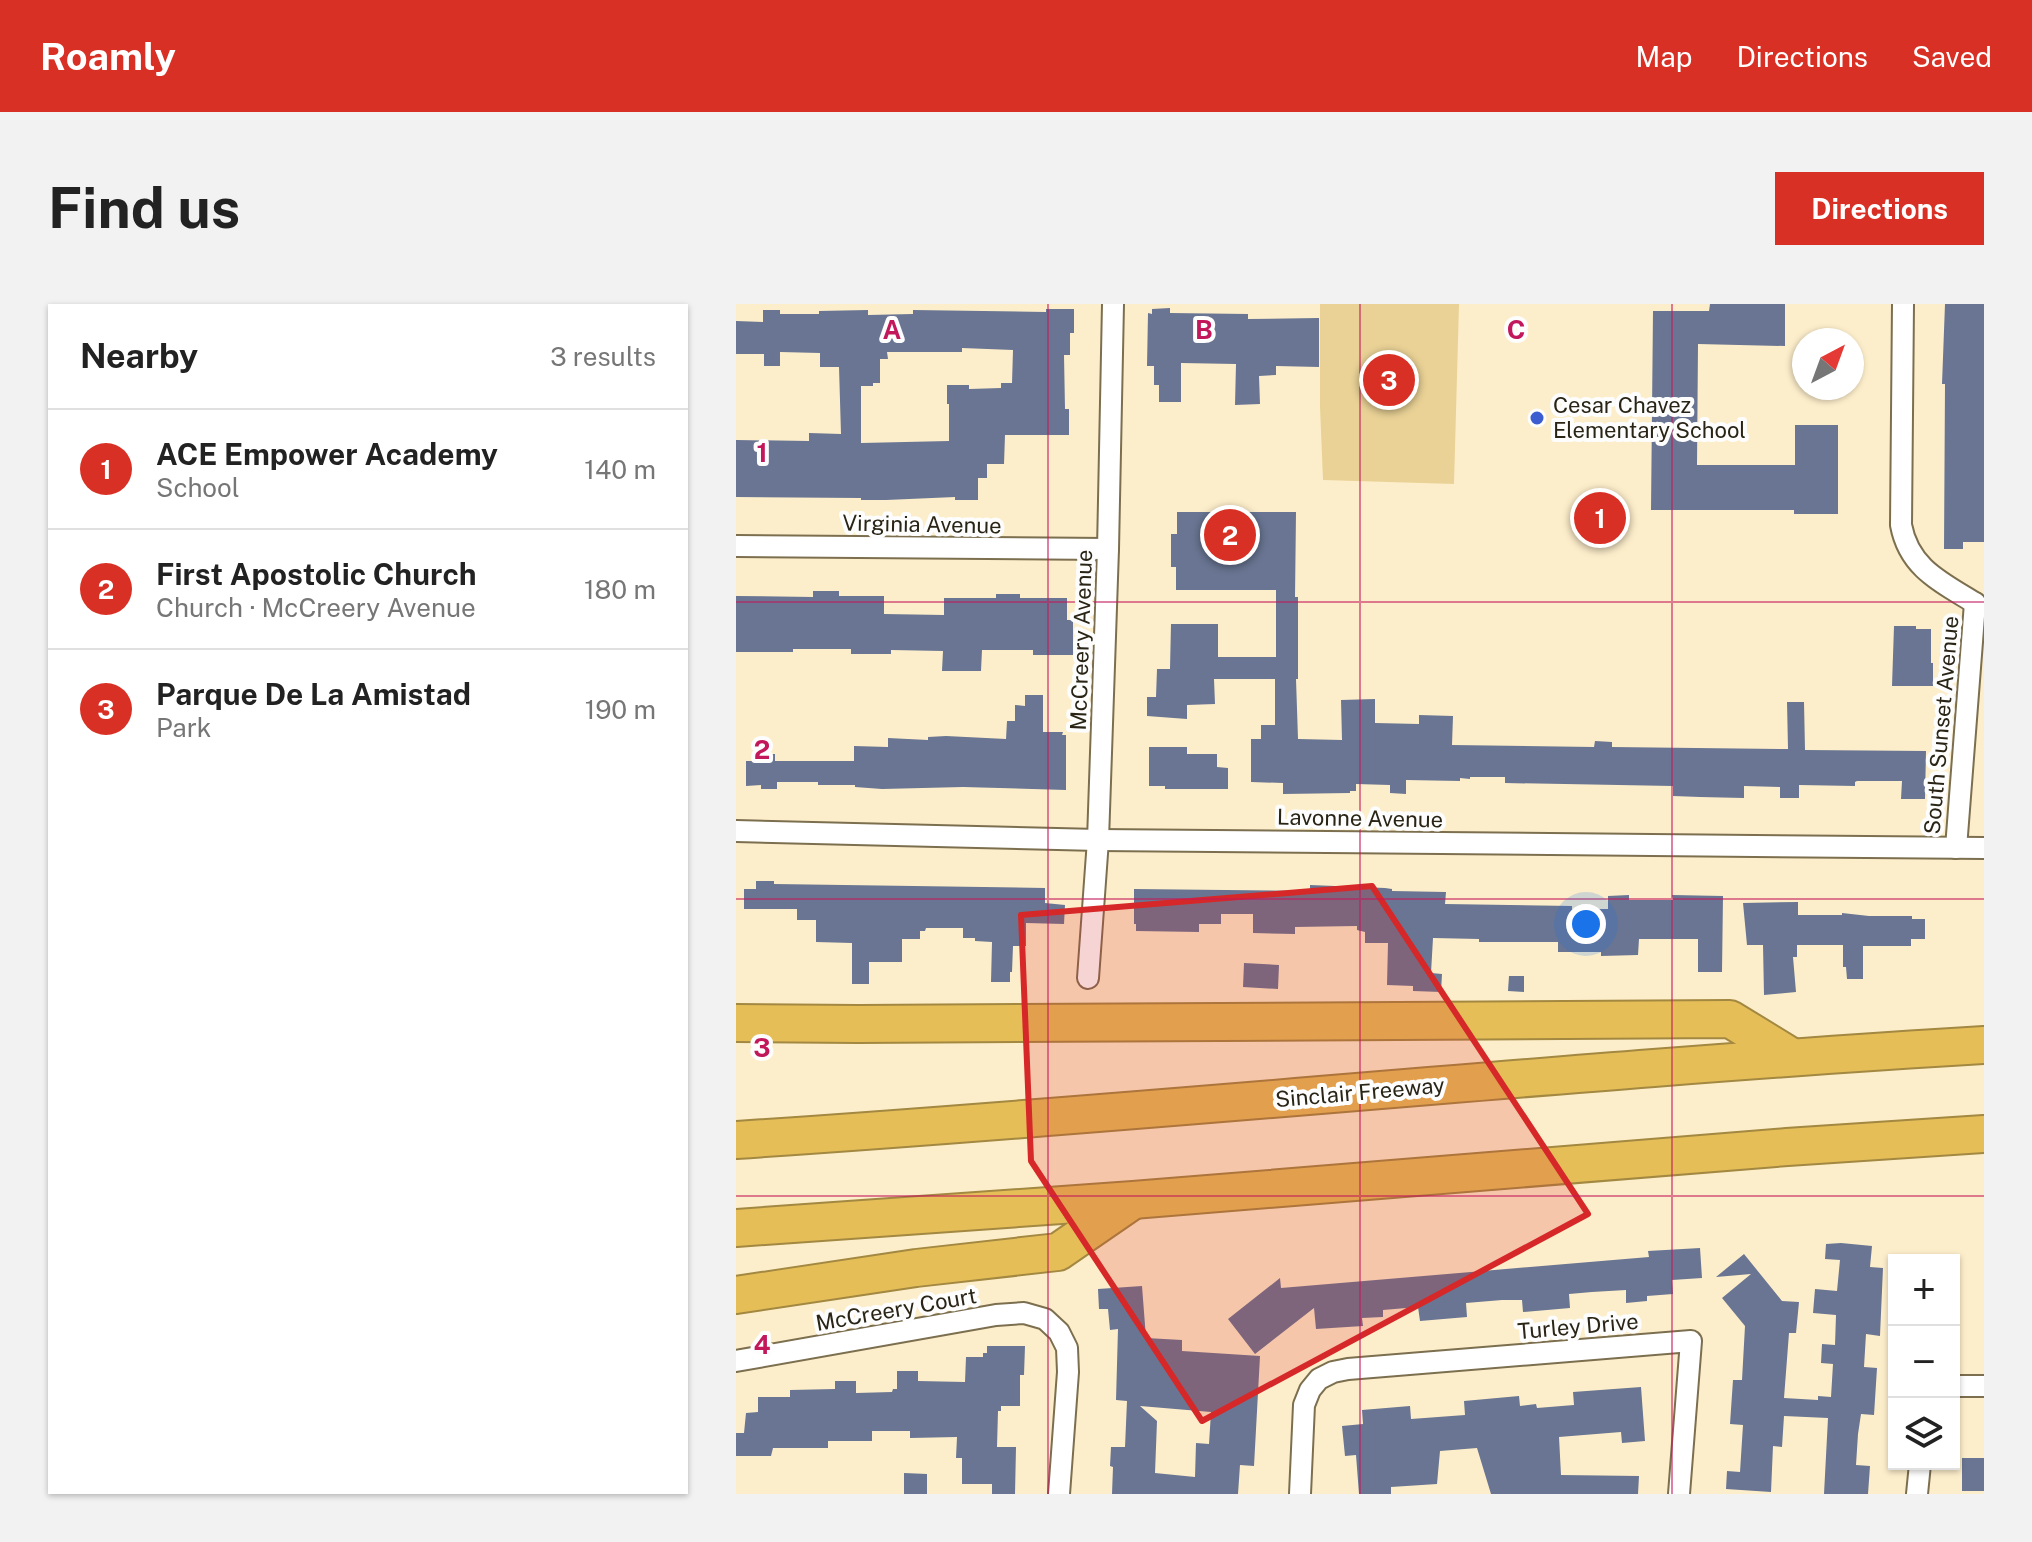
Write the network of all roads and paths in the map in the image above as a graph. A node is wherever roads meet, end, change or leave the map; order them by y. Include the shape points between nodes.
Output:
1 (1113, 304) edge
2 (1903, 304) edge
3 (736, 546) edge
4 (1108, 549) junction
5 (1980, 603) edge
6 (736, 831) edge
7 (1098, 840) junction
8 (1956, 848) junction
9 (1984, 848) edge
10 (1088, 978) dead end
11 (736, 1023) edge
12 (1984, 1045) edge
13 (1792, 1057) junction
14 (1984, 1134) edge
15 (736, 1140) edge
16 (1133, 1200) junction
17 (736, 1228) edge
18 (736, 1295) edge
19 (736, 1361) edge
20 (1960, 1386) edge
21 (1984, 1386) edge
22 (1919, 1470) edge
23 (1059, 1494) edge
24 (1300, 1494) edge
25 (1679, 1494) edge
26 (1917, 1494) edge

1 - 4 street, McCreery Avenue
2 - 5 street, South Sunset Avenue via 1904,543 1931,576
3 - 4 street, Virginia Avenue
4 - 7 street, McCreery Avenue
5 - 8 street, South Sunset Avenue
6 - 7 street, Lavonne Avenue
7 - 8 street, Lavonne Avenue
7 - 10 street, McCreery Avenue
8 - 9 street, Lavonne Avenue
11 - 13 highway via 1730,1019
12 - 13 highway, Sinclair Freeway
13 - 15 highway, Sinclair Freeway
14 - 16 highway
16 - 17 highway
16 - 18 highway via 1058,1252
19 - 23 street, McCreery Court via 996,1315 1024,1313 1045,1319 1067,1348
20 - 21 street
22 - 26 street
24 - 25 street, Turley Drive via 1304,1405 1319,1379 1333,1372 1691,1341

